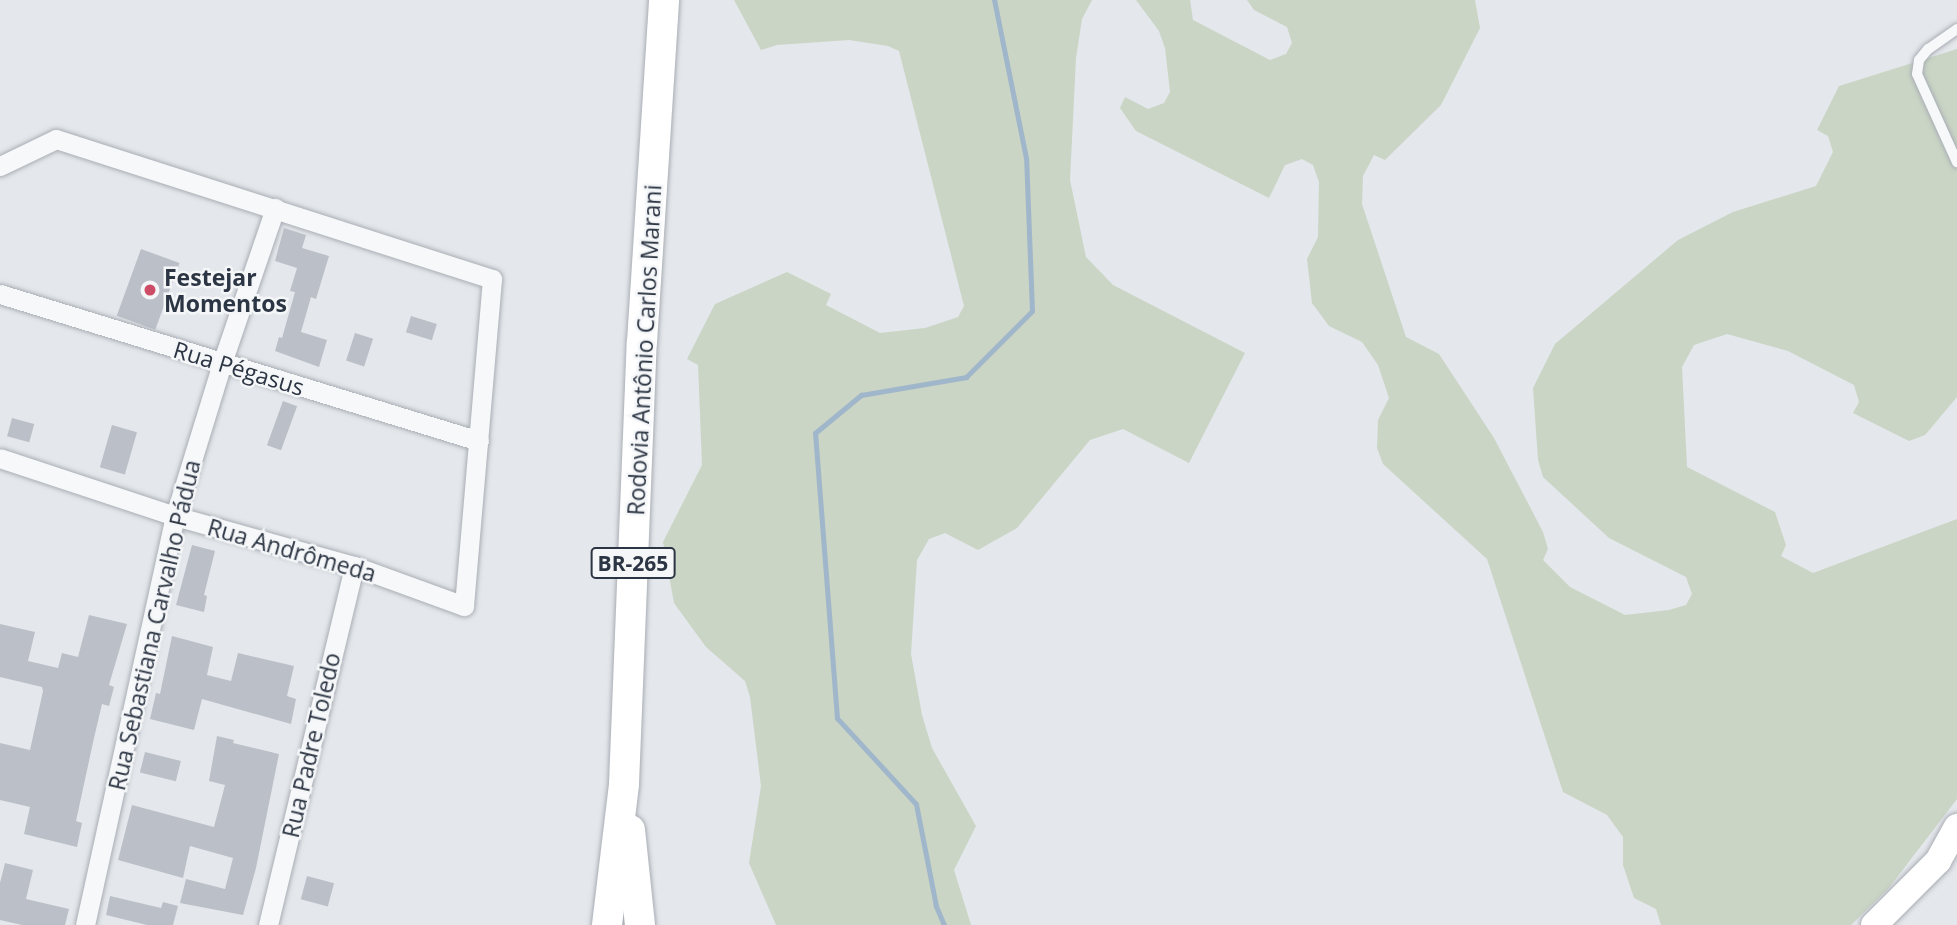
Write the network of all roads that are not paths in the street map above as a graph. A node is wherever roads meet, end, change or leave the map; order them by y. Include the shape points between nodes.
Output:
1 (664, 0) edge
2 (1957, 29) edge
3 (1957, 162) edge
4 (0, 166) edge
5 (275, 208) junction
6 (0, 294) edge
7 (222, 363) junction
8 (479, 441) junction
9 (1, 461) edge
10 (175, 516) junction
11 (354, 566) junction
12 (624, 784) junction
13 (1957, 827) edge
14 (85, 925) edge
15 (268, 925) edge
16 (607, 925) edge
17 (640, 925) edge
18 (1874, 925) edge

1 - 12 main road, Rodovia Antônio Carlos Marani / BR-265 via 642,342
2 - 3 lane via 1928,49 1919,60 1917,74
4 - 5 street via 56,139
5 - 7 street, Rua Sebastiana Carvalho Pádua
5 - 8 street via 492,279
6 - 7 street, Rua Pégasus
7 - 8 street, Rua Pégasus
7 - 10 street, Rua Sebastiana Carvalho Pádua
8 - 11 street, Rua Andrômeda via 464,606
9 - 10 street, Rua Andrômeda
10 - 11 street, Rua Andrômeda
10 - 14 street, Rua Sebastiana Carvalho Pádua
11 - 15 street, Rua Padre Toledo
12 - 16 main road, Rodovia Antônio Carlos Marani / BR-265
12 - 17 main road, Rodovia Antônio Carlos Marani / BR-265
13 - 18 street via 1938,861

